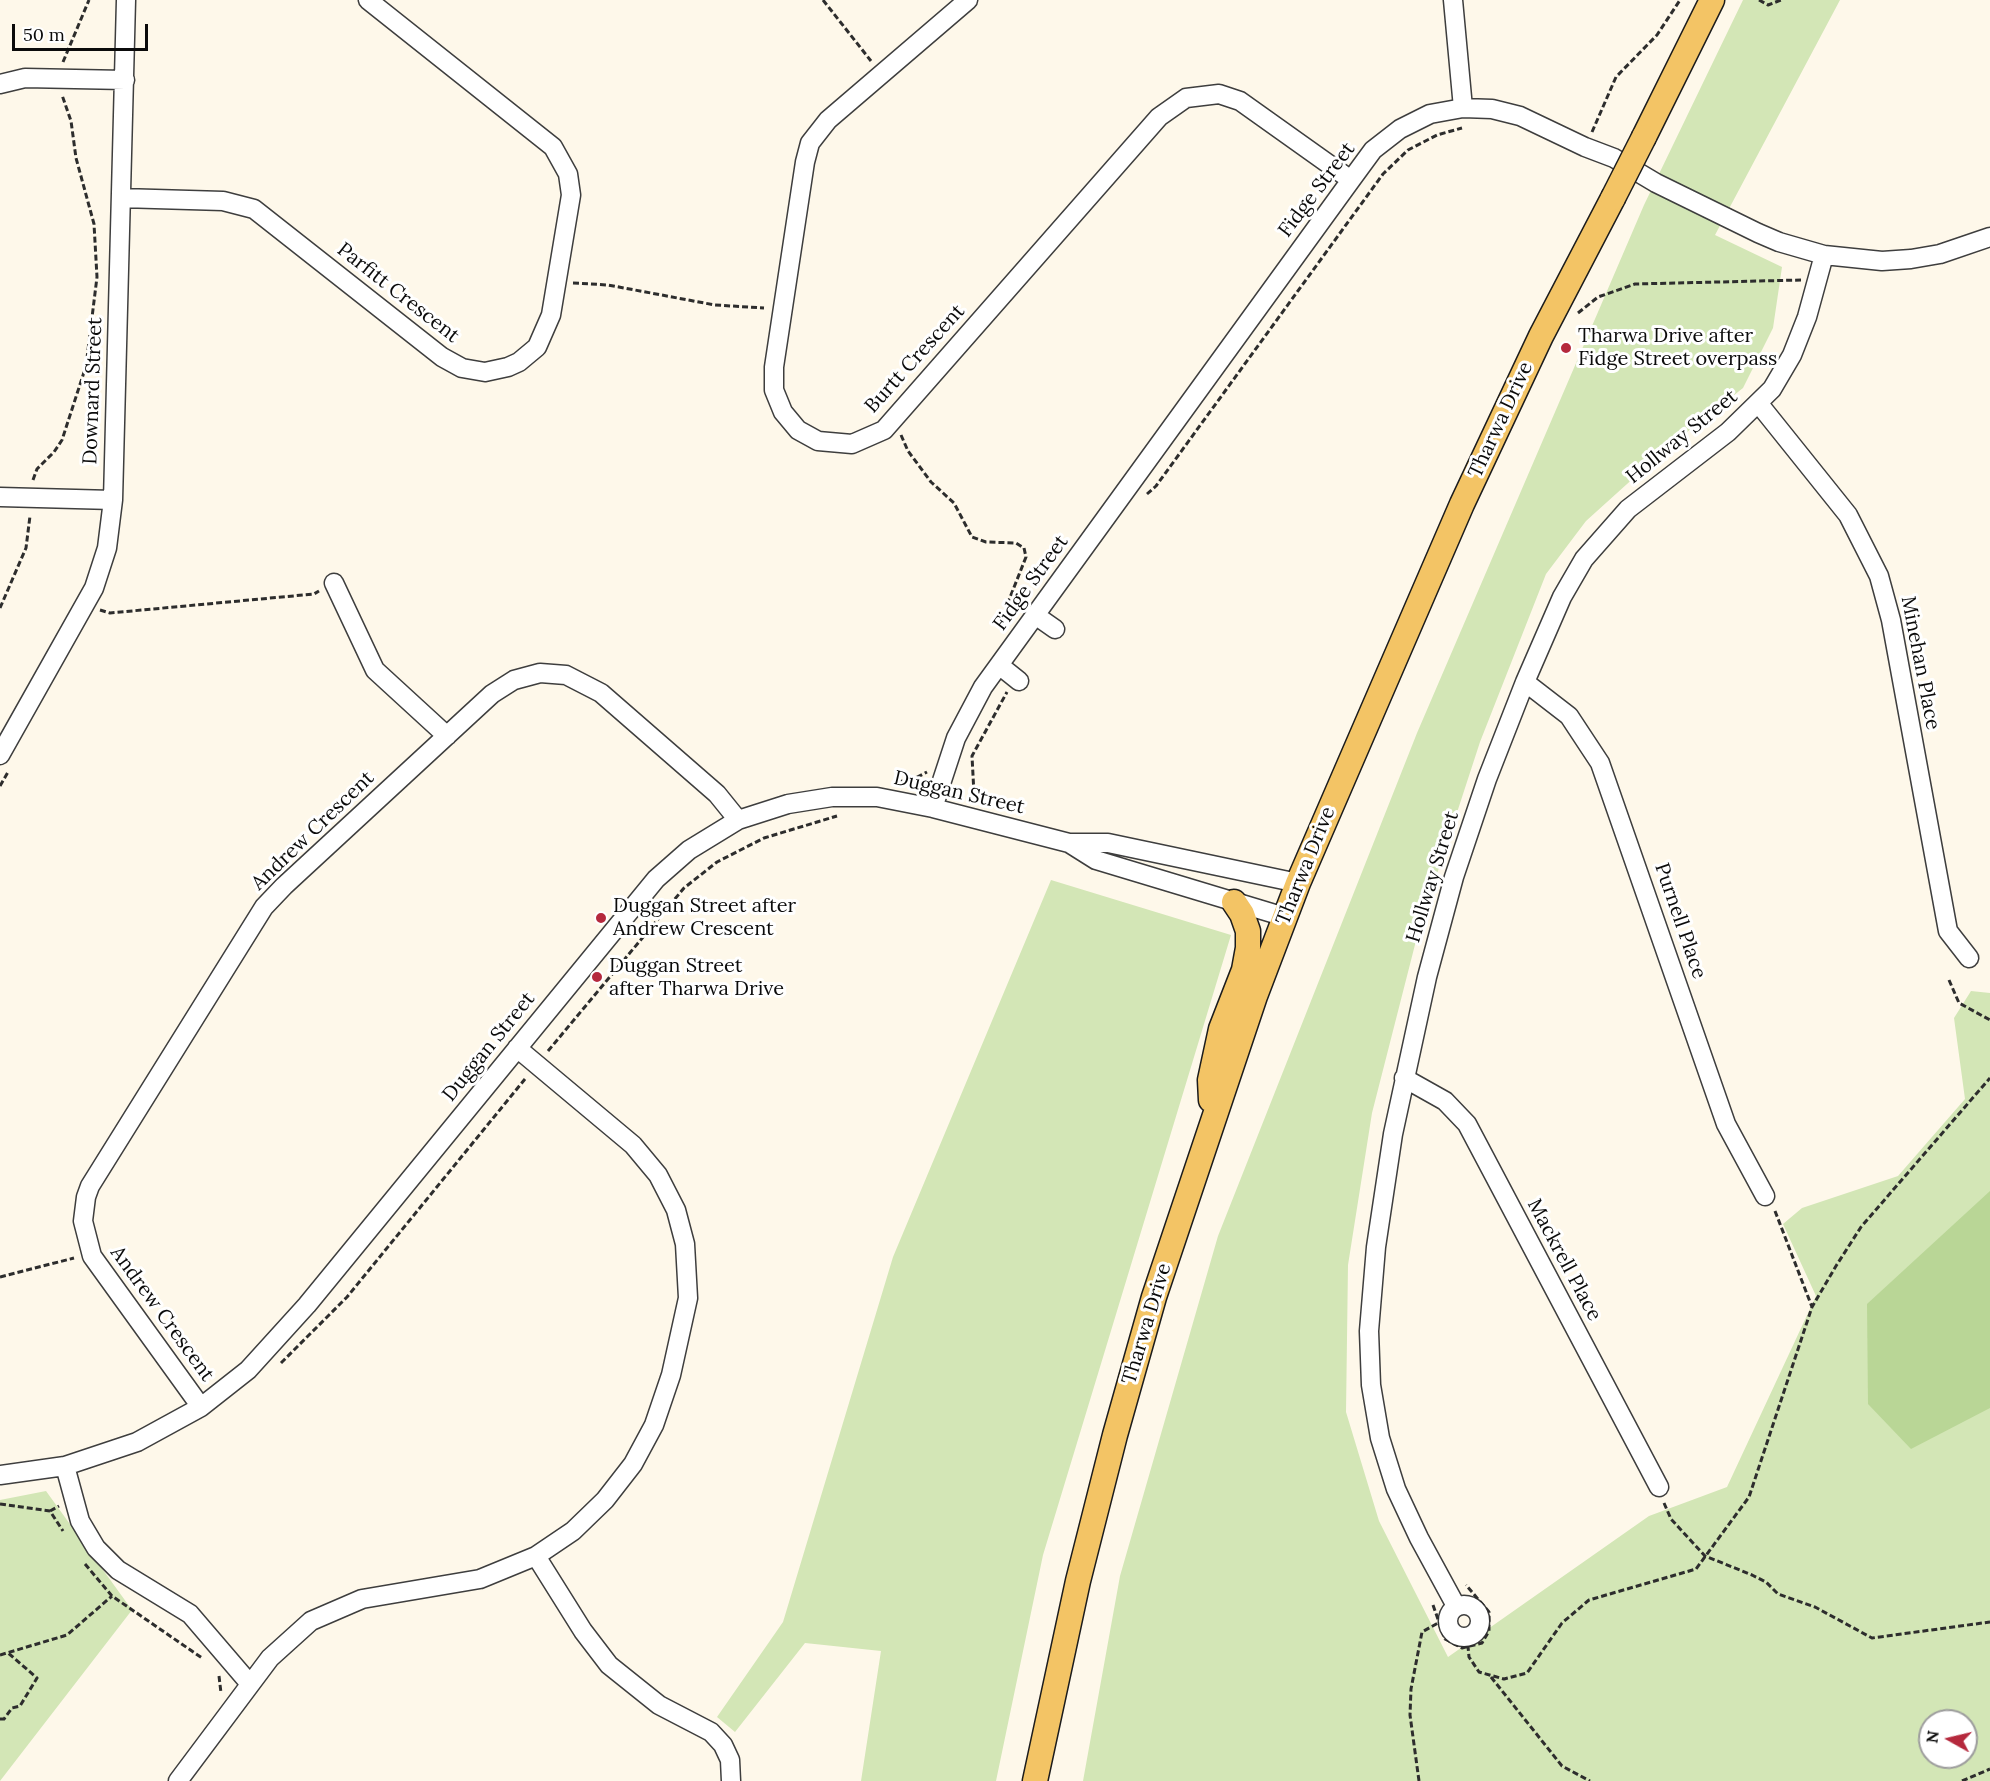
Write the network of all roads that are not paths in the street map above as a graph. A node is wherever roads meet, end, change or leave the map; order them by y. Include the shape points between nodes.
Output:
1 (126, 0) edge
2 (368, 0) edge
3 (968, 0) edge
4 (1453, 0) edge
5 (1712, 0) edge
6 (125, 80) junction
7 (0, 84) edge
8 (1463, 108) junction
9 (1351, 180) junction
10 (121, 198) junction
11 (1990, 237) edge
12 (1824, 255) junction
13 (1759, 404) junction
14 (0, 497) edge
15 (113, 500) junction
16 (334, 583) dead end
17 (1032, 619) junction
18 (1055, 629) dead end
19 (999, 665) junction
20 (1018, 681) dead end
21 (1525, 682) junction
22 (447, 736) junction
23 (0, 755) edge
24 (933, 808) junction
25 (738, 820) junction
26 (1069, 843) junction
27 (1298, 883) junction
28 (1234, 902) junction
29 (1285, 918) junction
30 (1970, 958) dead end
31 (517, 1048) junction
32 (1404, 1078) junction
33 (1211, 1126) junction
34 (1765, 1196) road end
35 (201, 1407) junction
36 (65, 1466) junction
37 (0, 1475) edge
38 (1660, 1493) road end
39 (536, 1556) junction
40 (1456, 1606) junction
41 (250, 1684) junction
42 (178, 1781) edge
43 (731, 1781) edge
44 (1035, 1781) edge

1 - 6 street, Downard Street
2 - 10 street, Parfitt Crescent via 553,147 568,174 571,195 551,315 537,347 519,362 485,372 462,368 441,357 254,210 223,201
3 - 9 street, Burtt Crescent via 828,120 810,144 774,367 774,390 783,412 798,429 829,444 864,441 884,430 1158,117 1186,98 1219,94 1240,101
4 - 8 street
5 - 27 main road, Tharwa Drive, bridge via 1541,336 1462,504
6 - 7 street via 26,78
6 - 10 street, Downard Street
8 - 9 street, Fidge Street via 1430,114 1400,129 1373,150
8 - 12 street, Fidge Street via 1492,109 1520,116 1614,158 1758,233
9 - 17 street, Fidge Street
10 - 15 street, Downard Street
11 - 12 street, Fidge Street via 1911,259 1882,261
12 - 13 street, Hollway Street via 1792,355
13 - 21 street, Hollway Street via 1628,509 1598,541 1562,597
13 - 30 street, Minehan Place via 1848,515 1879,576 1891,620 1948,931
14 - 15 street
15 - 23 street, Downard Street via 107,548 94,588
16 - 22 street via 375,670
17 - 18 street
17 - 19 street, Fidge Street
19 - 20 street
19 - 24 street, Fidge Street via 972,703
21 - 32 street, Hollway Street via 1454,877
21 - 34 street, Purnell Place via 1569,716 1600,763 1726,1124
22 - 25 street, Andrew Crescent via 492,694 514,680 540,673 566,675 601,693 717,794
22 - 35 street, Andrew Crescent via 264,908 90,1186 83,1221 91,1252
24 - 25 street, Duggan Street via 877,797 832,797 789,804
24 - 26 street, Duggan Street
25 - 31 street, Duggan Street via 689,850 656,879
26 - 27 street, Duggan Street via 1108,843
26 - 28 street, Duggan Street via 1096,860
27 - 29 main road, Tharwa Drive
28 - 29 street, Duggan Street
28 - 33 main road via 1248,931 1248,948 1212,1070
29 - 33 main road, Tharwa Drive
31 - 35 street, Duggan Street via 269,1349
31 - 39 street via 633,1145 658,1175 675,1210 688,1262 687,1298 671,1375 654,1425 633,1464 605,1500 573,1531
32 - 38 street, Mackrell Place via 1445,1101 1467,1124
32 - 40 street, Hollway Street via 1376,1247 1369,1331 1371,1385 1380,1438 1396,1489
33 - 44 main road, Tharwa Drive via 1154,1297 1115,1434 1078,1581
35 - 36 street, Duggan Street via 137,1442
36 - 37 street, Duggan Street
36 - 41 street via 80,1521 96,1548 118,1570 190,1614
39 - 41 street via 480,1579 362,1599 328,1612 282,1644
39 - 43 street via 609,1665 659,1705 711,1732 723,1745 730,1760
40 - 40 street via 1469,1605 1480,1613 1480,1626 1468,1643 1442,1623
41 - 42 street

